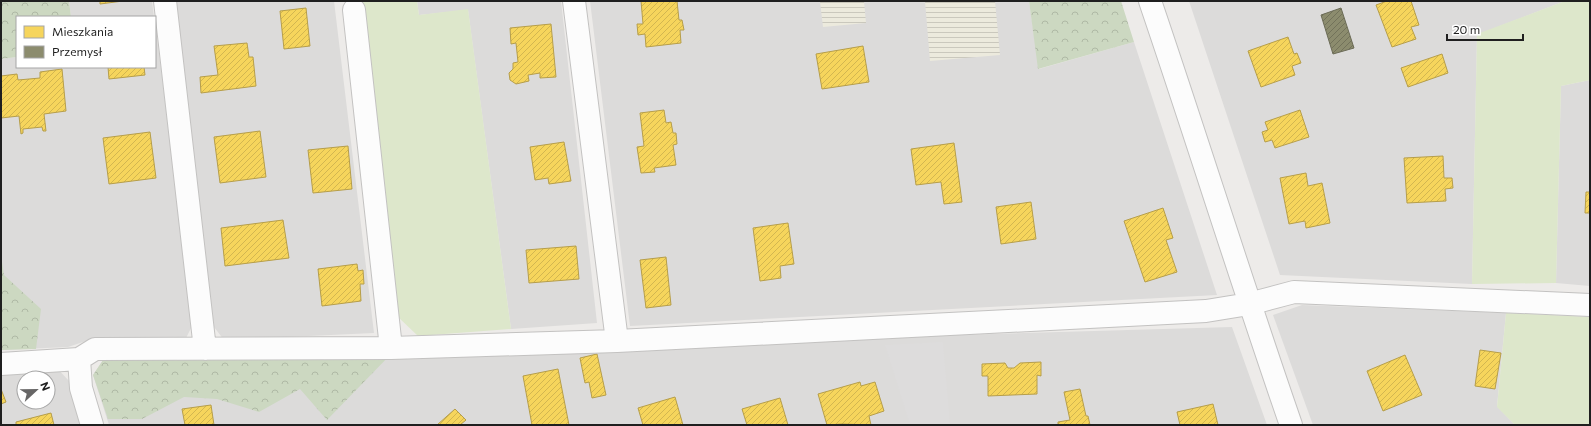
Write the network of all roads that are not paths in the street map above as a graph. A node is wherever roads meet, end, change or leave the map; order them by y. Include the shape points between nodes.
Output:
1 (165, 1) edge
2 (574, 1) edge
3 (1150, 1) edge
4 (354, 10) dead end
5 (1249, 304) junction
6 (1590, 306) edge
7 (617, 341) junction
8 (391, 348) junction
9 (205, 349) junction
10 (79, 359) junction
11 (1, 364) edge
12 (92, 425) edge
13 (1292, 425) edge

1 - 9 street
2 - 7 street
3 - 5 street
4 - 8 street
5 - 6 street via 1294,292
5 - 7 street via 1206,311
5 - 13 street
7 - 8 street
8 - 9 street
9 - 10 street via 96,349
10 - 11 street
10 - 12 street via 81,388

